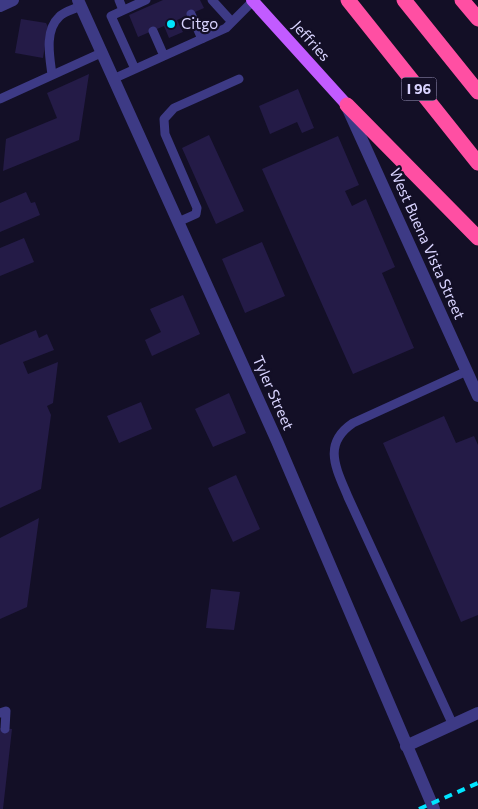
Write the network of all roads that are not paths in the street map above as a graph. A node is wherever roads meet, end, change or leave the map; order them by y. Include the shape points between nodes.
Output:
1 (14, 0) edge
2 (119, 0) edge
3 (212, 0) edge
4 (252, 0) edge
5 (348, 0) edge
6 (404, 0) edge
7 (462, 0) edge
8 (79, 3) edge
9 (143, 4) edge
10 (0, 6) edge
11 (123, 10) junction
12 (191, 14) dead end
13 (478, 19) edge
14 (232, 22) junction
15 (153, 31) dead end
16 (202, 39) junction
17 (101, 53) junction
18 (164, 56) junction
19 (135, 69) junction
20 (52, 76) junction
21 (113, 79) junction
22 (239, 79) dead end
23 (478, 92) edge
24 (0, 99) edge
25 (346, 104) junction
26 (478, 163) edge
27 (178, 222) junction
28 (478, 238) edge
29 (467, 371) junction
30 (478, 396) edge
31 (0, 713) edge
32 (478, 713) edge
33 (453, 725) junction
34 (4, 729) dead end
35 (406, 746) junction
36 (433, 806) edge

1 - 10 street
2 - 11 lane
3 - 14 lane
4 - 14 lane
4 - 25 main road, Jeffries
5 - 26 highway, I 96
6 - 23 highway
7 - 13 highway
8 - 17 street, Tyler Street
8 - 20 lane via 59,16 51,29
9 - 11 lane
11 - 19 lane via 111,16
12 - 16 lane
14 - 16 lane
15 - 18 lane
16 - 18 lane
17 - 20 lane
17 - 21 street, Tyler Street
18 - 19 lane
19 - 21 lane
20 - 24 lane
21 - 27 street, Tyler Street
22 - 27 lane via 174,108 164,119 165,134 197,208 196,214
25 - 28 highway
25 - 29 street, West Buena Vista Street
27 - 35 street, Tyler Street via 277,441
29 - 30 street, West Buena Vista Street
29 - 33 lane via 353,423 342,430 334,444 334,459 348,497
31 - 34 lane via 6,711
32 - 33 street
33 - 35 street
35 - 36 street, Tyler Street

